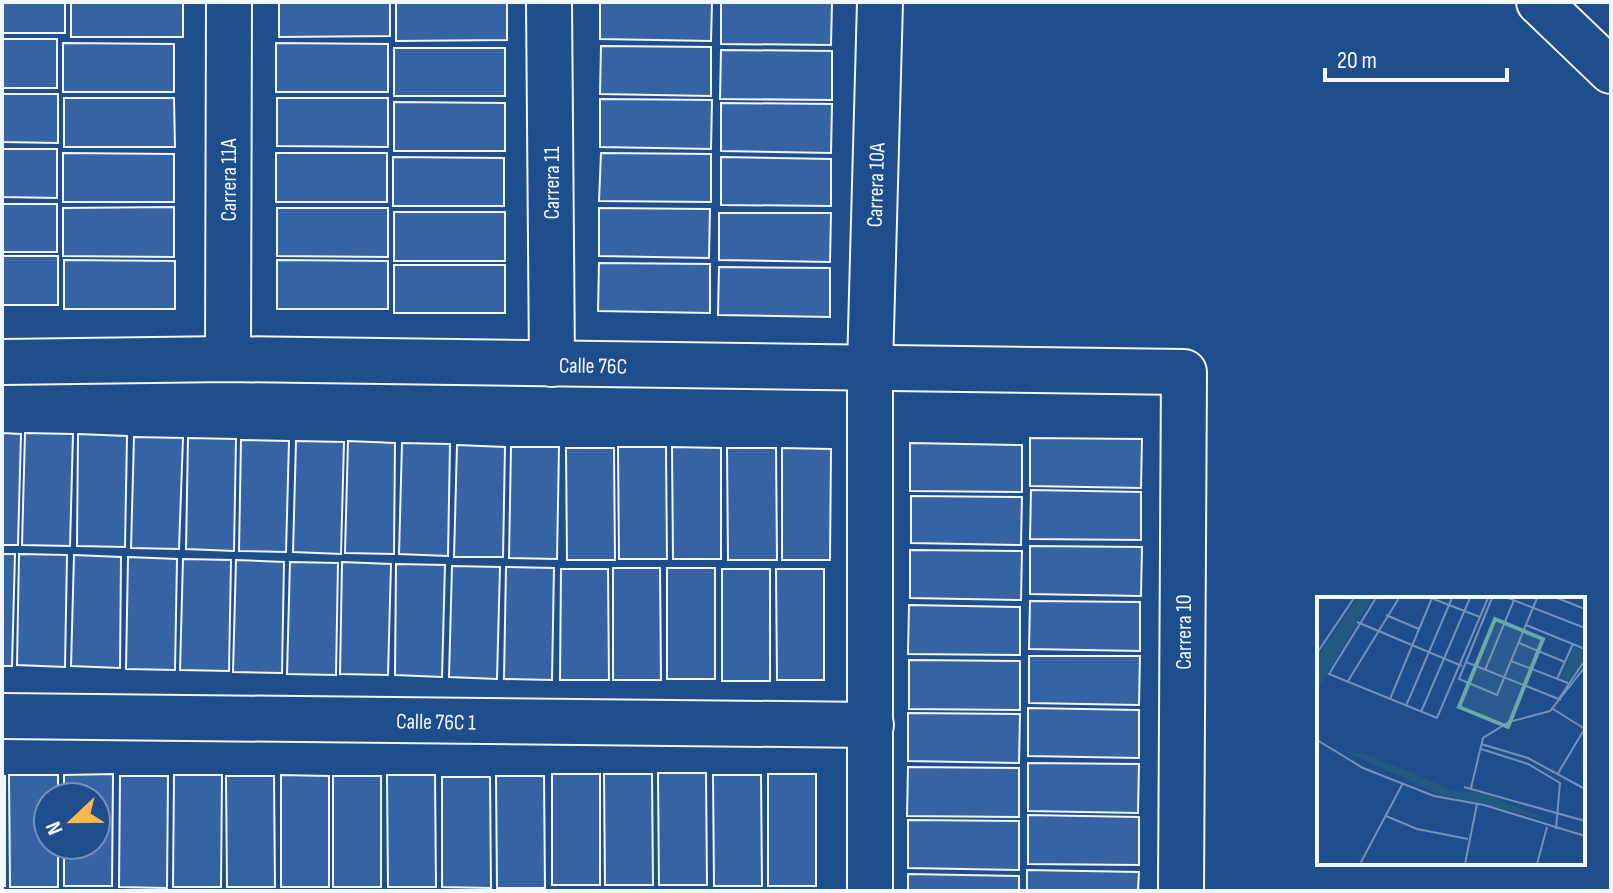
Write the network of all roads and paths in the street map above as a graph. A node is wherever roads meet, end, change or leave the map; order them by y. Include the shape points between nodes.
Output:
1 (229, 2) edge
2 (549, 2) edge
3 (880, 2) edge
4 (1539, 2) edge
5 (1611, 71) edge
6 (228, 359) junction
7 (2, 362) edge
8 (552, 364) junction
9 (870, 367) junction
10 (1184, 372) joint
11 (2, 716) edge
12 (871, 725) junction
13 (870, 891) edge
14 (1181, 891) edge

1 - 6 street, Carrera 11A
2 - 8 street, Carrera 11
3 - 9 street, Carrera 10A
4 - 5 street
6 - 7 street, Calle 76C
6 - 8 street, Calle 76C
8 - 9 street, Calle 76C
9 - 10 street, Calle 76C
9 - 12 street, Carrera 10A
10 - 14 street, Carrera 10
11 - 12 street, Calle 76C 1
12 - 13 street, Carrera 10A

